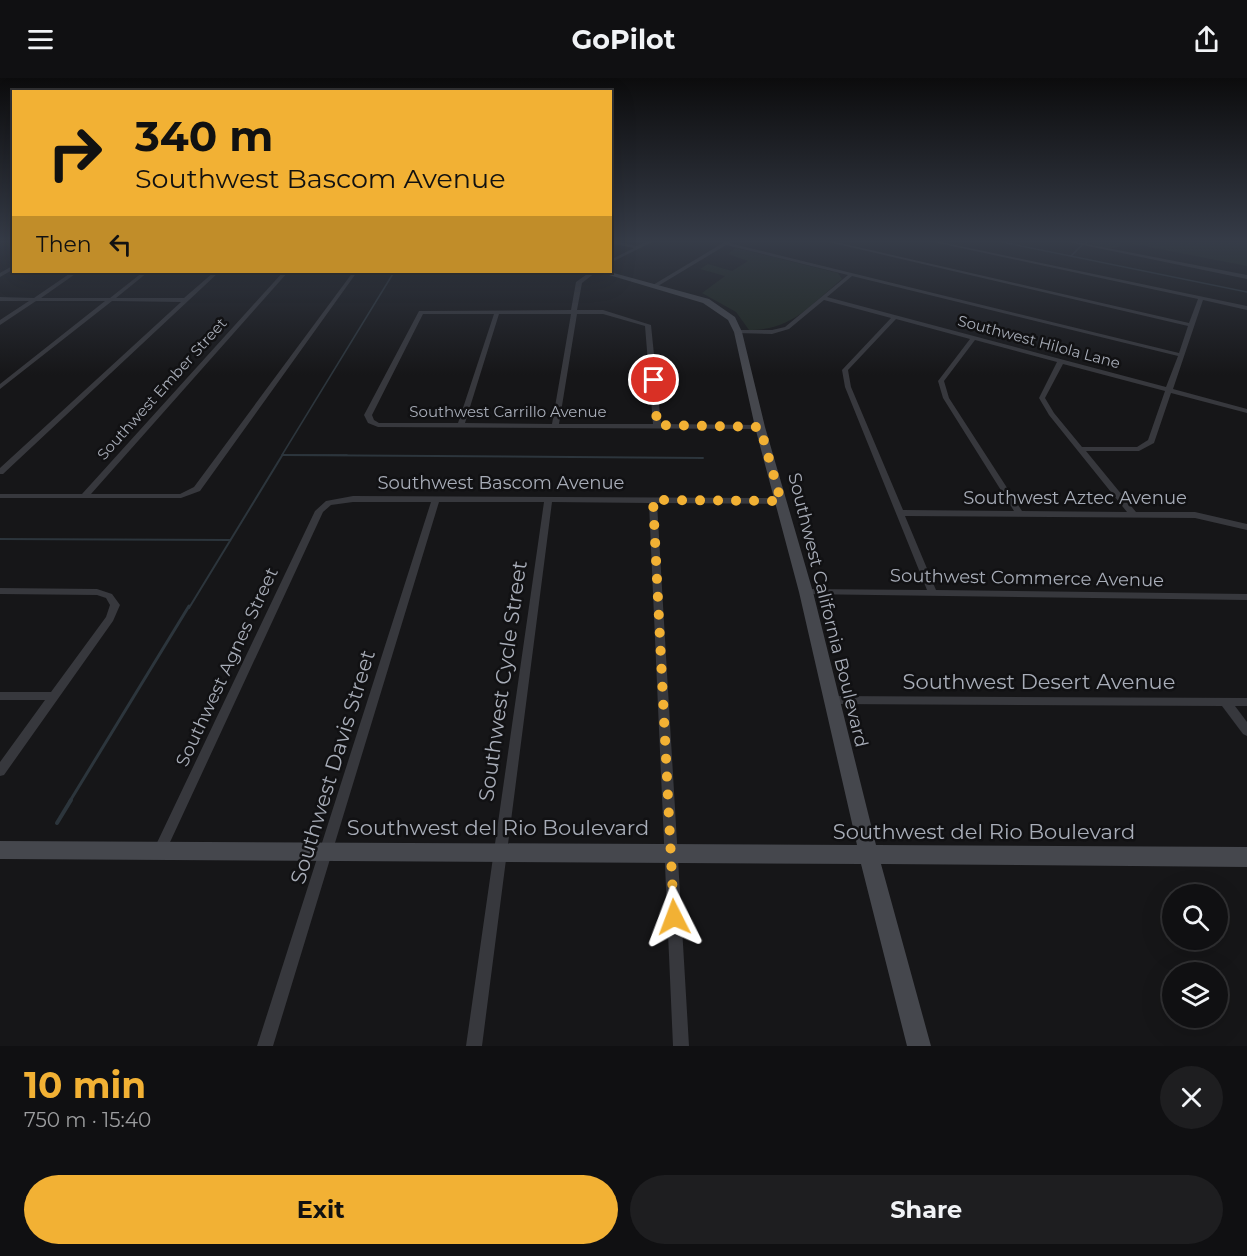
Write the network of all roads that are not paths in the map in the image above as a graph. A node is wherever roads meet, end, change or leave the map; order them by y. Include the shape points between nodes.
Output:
1 (55, 285) edge
2 (129, 285) edge
3 (201, 285) edge
4 (273, 285) edge
5 (345, 285) edge
6 (578, 285) edge
7 (656, 285) edge
8 (839, 285) edge
9 (893, 285) edge
10 (1019, 285) edge
11 (1144, 285) edge
12 (1201, 297) junction
13 (824, 298) junction
14 (0, 299) edge
15 (35, 299) junction
16 (112, 299) junction
17 (185, 300) junction
18 (1247, 308) edge
19 (574, 311) junction
20 (497, 312) junction
21 (894, 318) junction
22 (0, 323) edge
23 (1192, 325) junction
24 (738, 332) junction
25 (972, 339) junction
26 (1181, 355) junction
27 (1060, 363) junction
28 (0, 387) edge
29 (1168, 390) junction
30 (1247, 411) edge
31 (461, 425) junction
32 (657, 425) junction
33 (555, 426) junction
34 (760, 427) junction
35 (1081, 449) junction
36 (0, 472) edge
37 (0, 496) edge
38 (83, 497) junction
39 (436, 499) junction
40 (548, 500) junction
41 (653, 500) junction
42 (781, 501) junction
43 (329, 503) joint
44 (901, 513) junction
45 (1019, 513) junction
46 (1133, 514) junction
47 (1247, 526) edge
48 (0, 591) edge
49 (806, 592) junction
50 (933, 593) junction
51 (1247, 597) edge
52 (0, 696) edge
53 (53, 696) junction
54 (831, 700) junction
55 (1225, 702) junction
56 (1247, 702) edge
57 (1247, 732) edge
58 (0, 771) edge
59 (159, 849) junction
60 (0, 850) edge
61 (327, 851) junction
62 (671, 852) junction
63 (499, 853) junction
64 (869, 856) junction
65 (1247, 858) edge
66 (265, 1046) edge
67 (474, 1046) edge
68 (681, 1046) edge
69 (919, 1046) edge

1 - 15 street
2 - 16 street
3 - 17 street
4 - 38 street, Southwest Ember Street
5 - 38 street via 197,489 181,496
6 - 19 street
7 - 24 street, Southwest California Boulevard via 706,301 732,319
8 - 13 street
9 - 26 street
10 - 23 street
11 - 12 street
12 - 18 street
12 - 23 street
13 - 21 street, Southwest Hilola Lane
13 - 24 street via 783,330
14 - 15 street
15 - 16 street
15 - 22 street
16 - 17 street
16 - 28 street
17 - 36 street
19 - 20 street
19 - 32 street via 603,312 648,325
19 - 33 street
20 - 31 street
20 - 31 street, Southwest Carrillo Avenue via 421,312 368,415 378,425
21 - 25 street, Southwest Hilola Lane
21 - 44 street via 845,370 848,387
23 - 26 street
24 - 34 street, Southwest California Boulevard
25 - 27 street, Southwest Hilola Lane
25 - 45 street via 941,381 946,398
26 - 29 street
27 - 29 street, Southwest Hilola Lane
27 - 35 street via 1042,398
29 - 30 street, Southwest Hilola Lane
29 - 35 street via 1145,448
31 - 33 street, Southwest Carrillo Avenue
32 - 33 street, Southwest Carrillo Avenue
32 - 34 street, Southwest Carrillo Avenue
34 - 42 street, Southwest California Boulevard
35 - 46 street
37 - 38 street
39 - 40 street, Southwest Bascom Avenue
39 - 43 street, Southwest Bascom Avenue via 353,499
39 - 61 street, Southwest Davis Street
40 - 41 street, Southwest Bascom Avenue
40 - 63 street, Southwest Cycle Street
41 - 42 street, Southwest Bascom Avenue
41 - 62 street
42 - 49 street, Southwest California Boulevard
43 - 59 street, Southwest Agnes Street via 319,511
44 - 45 street, Southwest Aztec Avenue
44 - 50 street
45 - 46 street, Southwest Aztec Avenue
46 - 47 street, Southwest Aztec Avenue via 1195,515
48 - 53 street via 104,593 116,605
49 - 50 street, Southwest Commerce Avenue
49 - 54 street, Southwest California Boulevard
50 - 51 street, Southwest Commerce Avenue
52 - 53 street
53 - 58 street
54 - 55 street, Southwest Desert Avenue
54 - 64 street, Southwest California Boulevard
55 - 56 street, Southwest Desert Avenue
55 - 57 street
59 - 60 street, Southwest del Rio Boulevard
59 - 61 street, Southwest del Rio Boulevard
61 - 63 street, Southwest del Rio Boulevard
61 - 66 street, Southwest Davis Street
62 - 63 street, Southwest del Rio Boulevard
62 - 64 street, Southwest del Rio Boulevard
62 - 68 street
63 - 67 street, Southwest Cycle Street
64 - 65 street, Southwest del Rio Boulevard
64 - 69 street, Southwest California Boulevard

